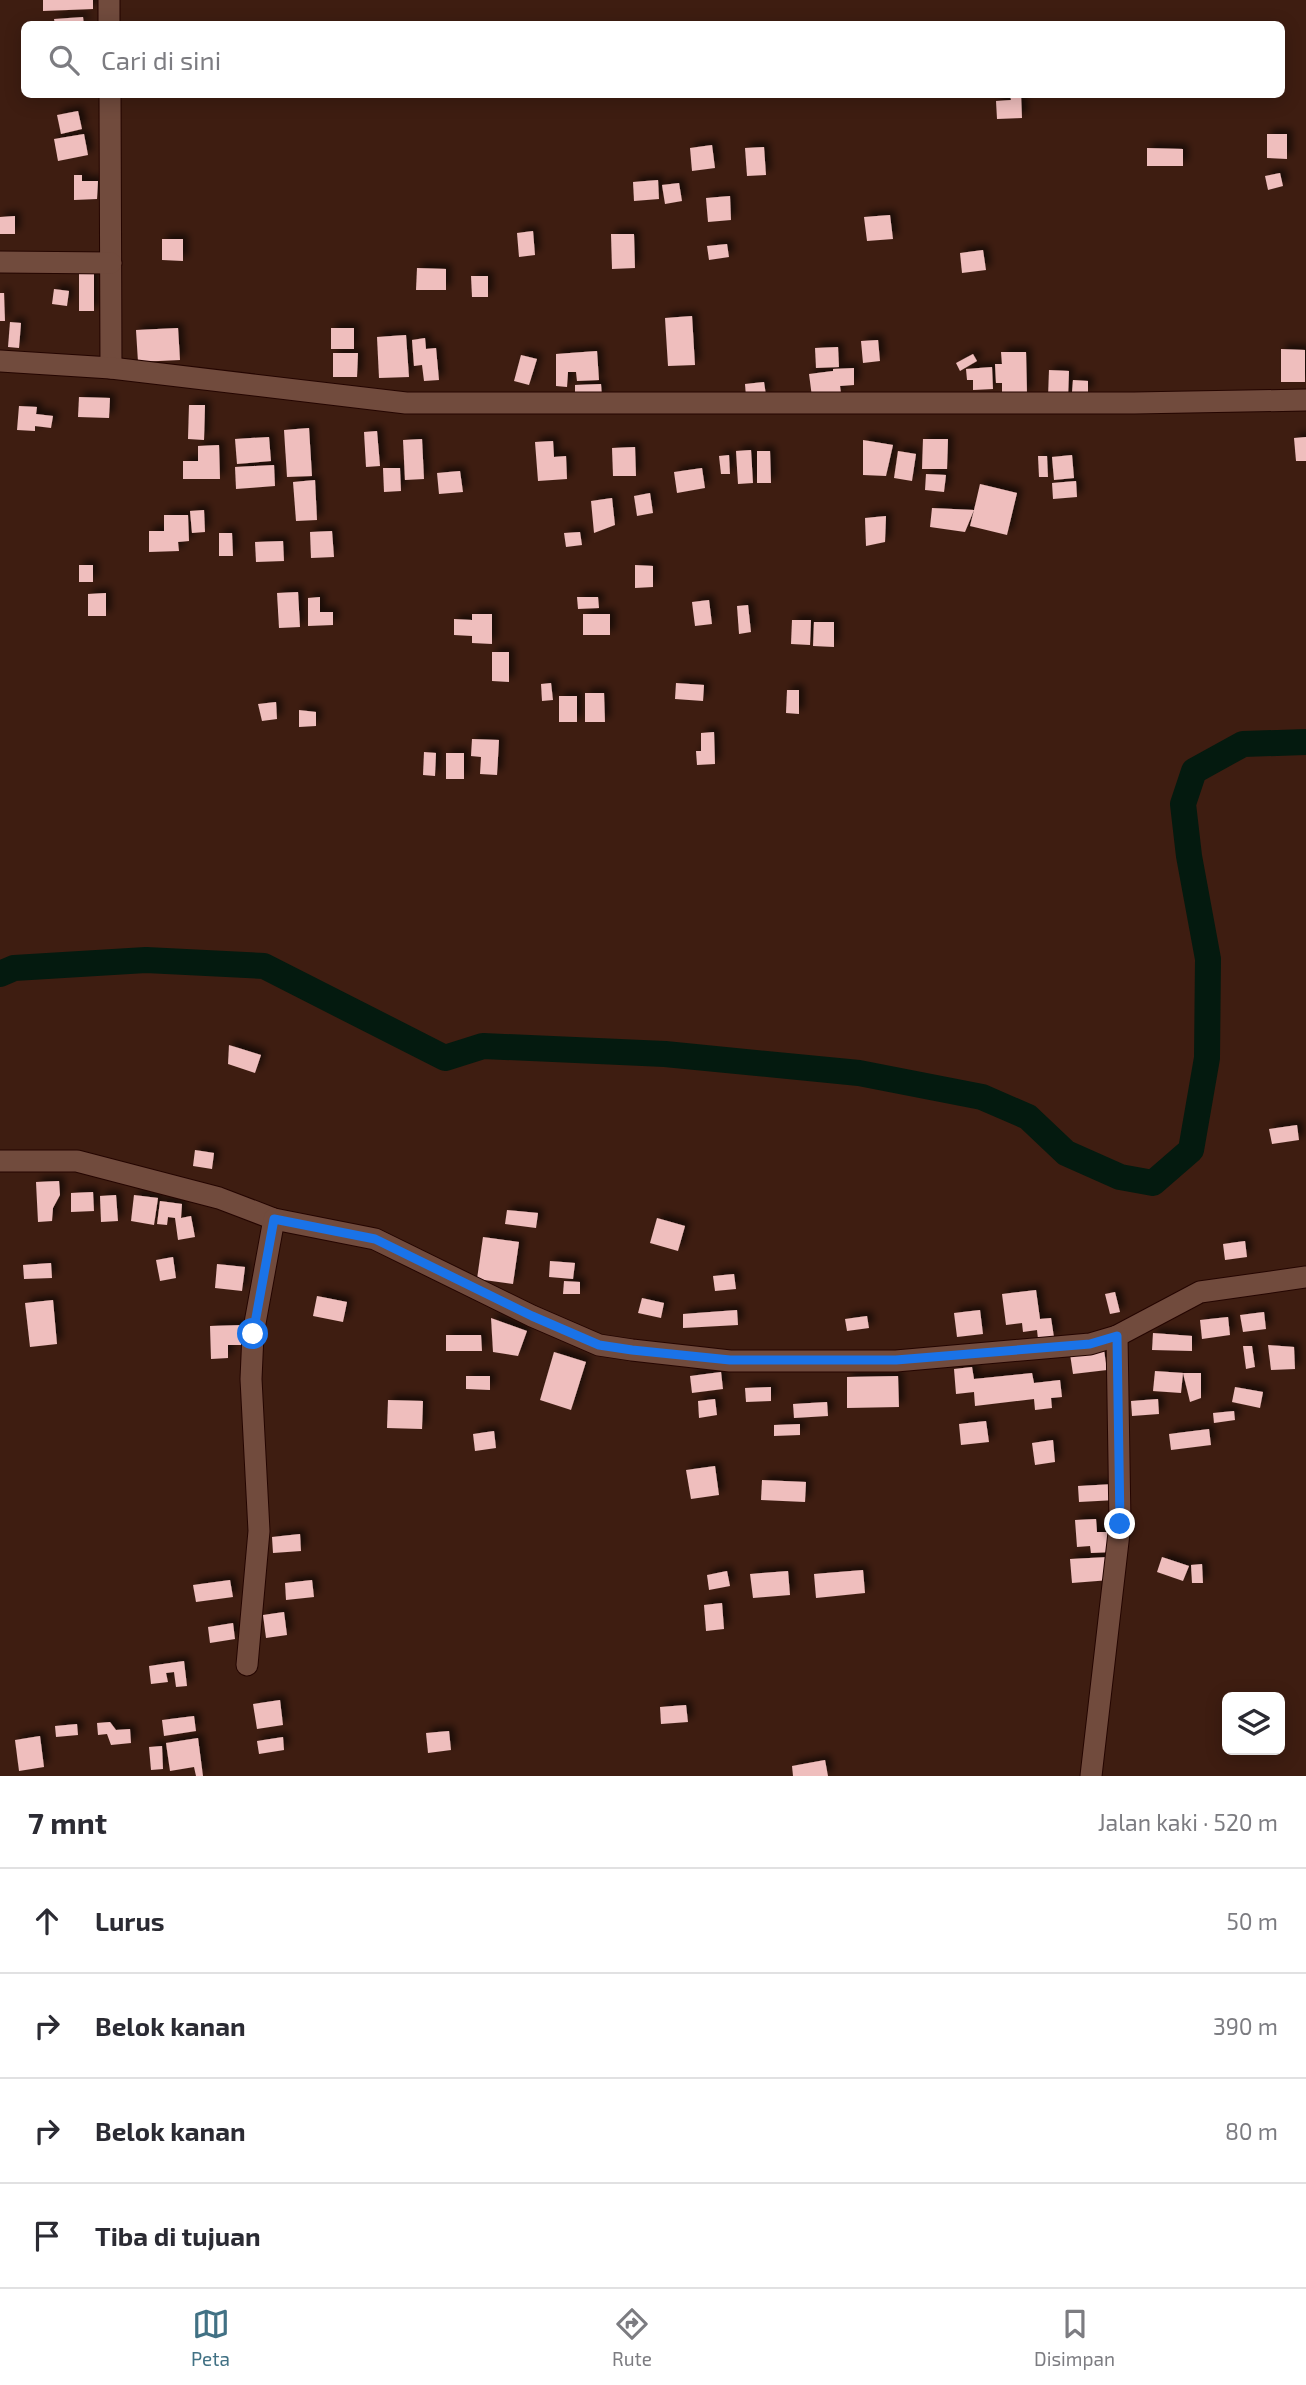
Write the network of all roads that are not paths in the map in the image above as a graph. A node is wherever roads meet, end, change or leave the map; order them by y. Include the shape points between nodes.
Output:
1 (109, 0) edge
2 (109, 21) edge
3 (110, 98) edge
4 (0, 262) edge
5 (111, 263) junction
6 (0, 361) edge
7 (111, 368) junction
8 (1306, 400) edge
9 (0, 1160) edge
10 (274, 1219) junction
11 (1306, 1277) edge
12 (1117, 1336) junction
13 (247, 1665) dead end
14 (1091, 1776) edge

1 - 2 street
3 - 5 street
4 - 5 street
5 - 7 street
6 - 7 street
7 - 8 street via 406,403
9 - 10 street via 77,1161 219,1198
10 - 12 street via 375,1239 599,1345 632,1350 730,1360 896,1360 1090,1344
10 - 13 street via 253,1334 259,1531
11 - 12 street via 1200,1292
12 - 14 street via 1120,1524

